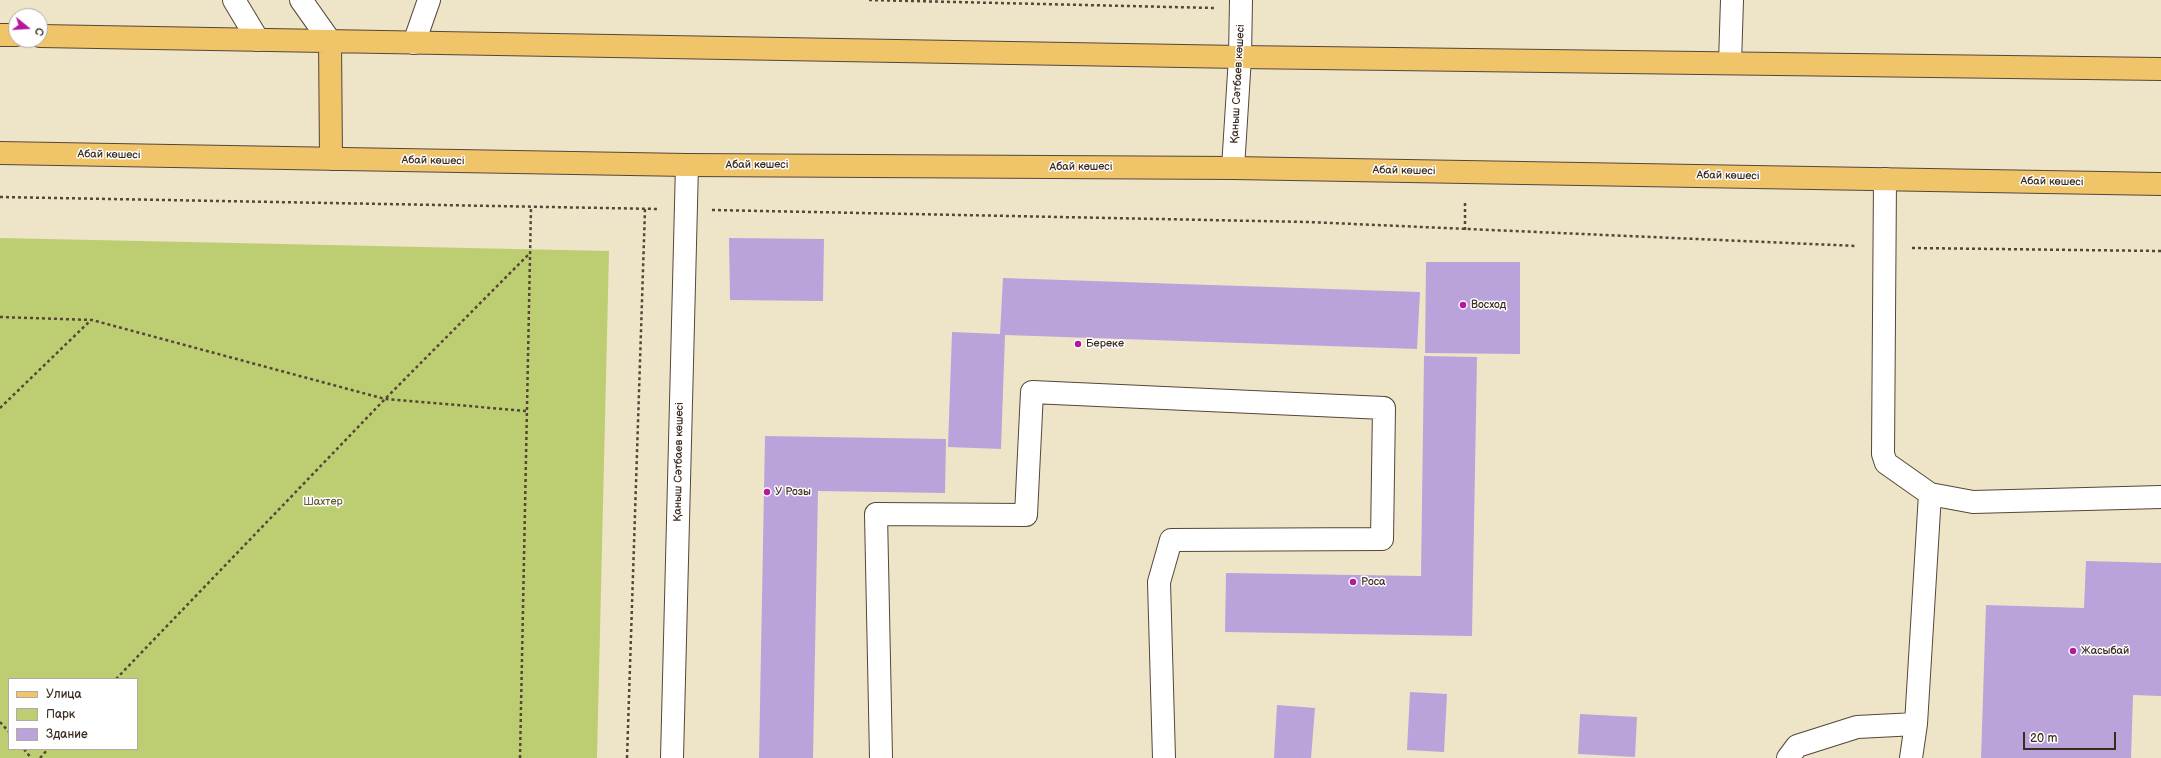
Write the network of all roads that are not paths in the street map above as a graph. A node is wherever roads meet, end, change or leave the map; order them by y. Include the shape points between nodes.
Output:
1 (234, 0) edge
2 (301, 0) edge
3 (429, 0) edge
4 (1732, 0) edge
5 (1241, 4) edge
6 (48, 36) edge
7 (258, 40) junction
8 (330, 41) junction
9 (414, 43) junction
10 (1240, 57) junction
11 (1730, 63) junction
12 (2161, 69) edge
13 (0, 152) edge
14 (331, 159) junction
15 (686, 165) junction
16 (1233, 168) junction
17 (1885, 179) junction
18 (2161, 184) edge
19 (1930, 494) junction
20 (2161, 497) edge
21 (1916, 724) junction
22 (672, 758) edge
23 (881, 758) edge
24 (1164, 758) edge
25 (1788, 758) edge
26 (1911, 758) edge

1 - 7 street
2 - 8 street
3 - 9 street
4 - 11 street
5 - 10 street, Қаныш Сәтбаев көшесі
6 - 7 main road
7 - 8 main road
8 - 9 main road
8 - 14 main road
9 - 10 main road
10 - 11 main road
10 - 16 street, Қаныш Сәтбаев көшесі
11 - 12 main road
13 - 14 main road, Абай көшесі
14 - 15 main road, Абай көшесі
15 - 16 main road, Абай көшесі
15 - 22 street, Қаныш Сәтбаев көшесі
16 - 17 main road, Абай көшесі
17 - 18 main road, Абай көшесі
17 - 19 street via 1883,454 1886,463
19 - 20 street via 1973,502
19 - 21 street
21 - 25 street via 1857,727 1797,746
21 - 26 street
23 - 24 street via 876,514 1026,515 1032,392 1384,408 1382,539 1171,540 1159,582

